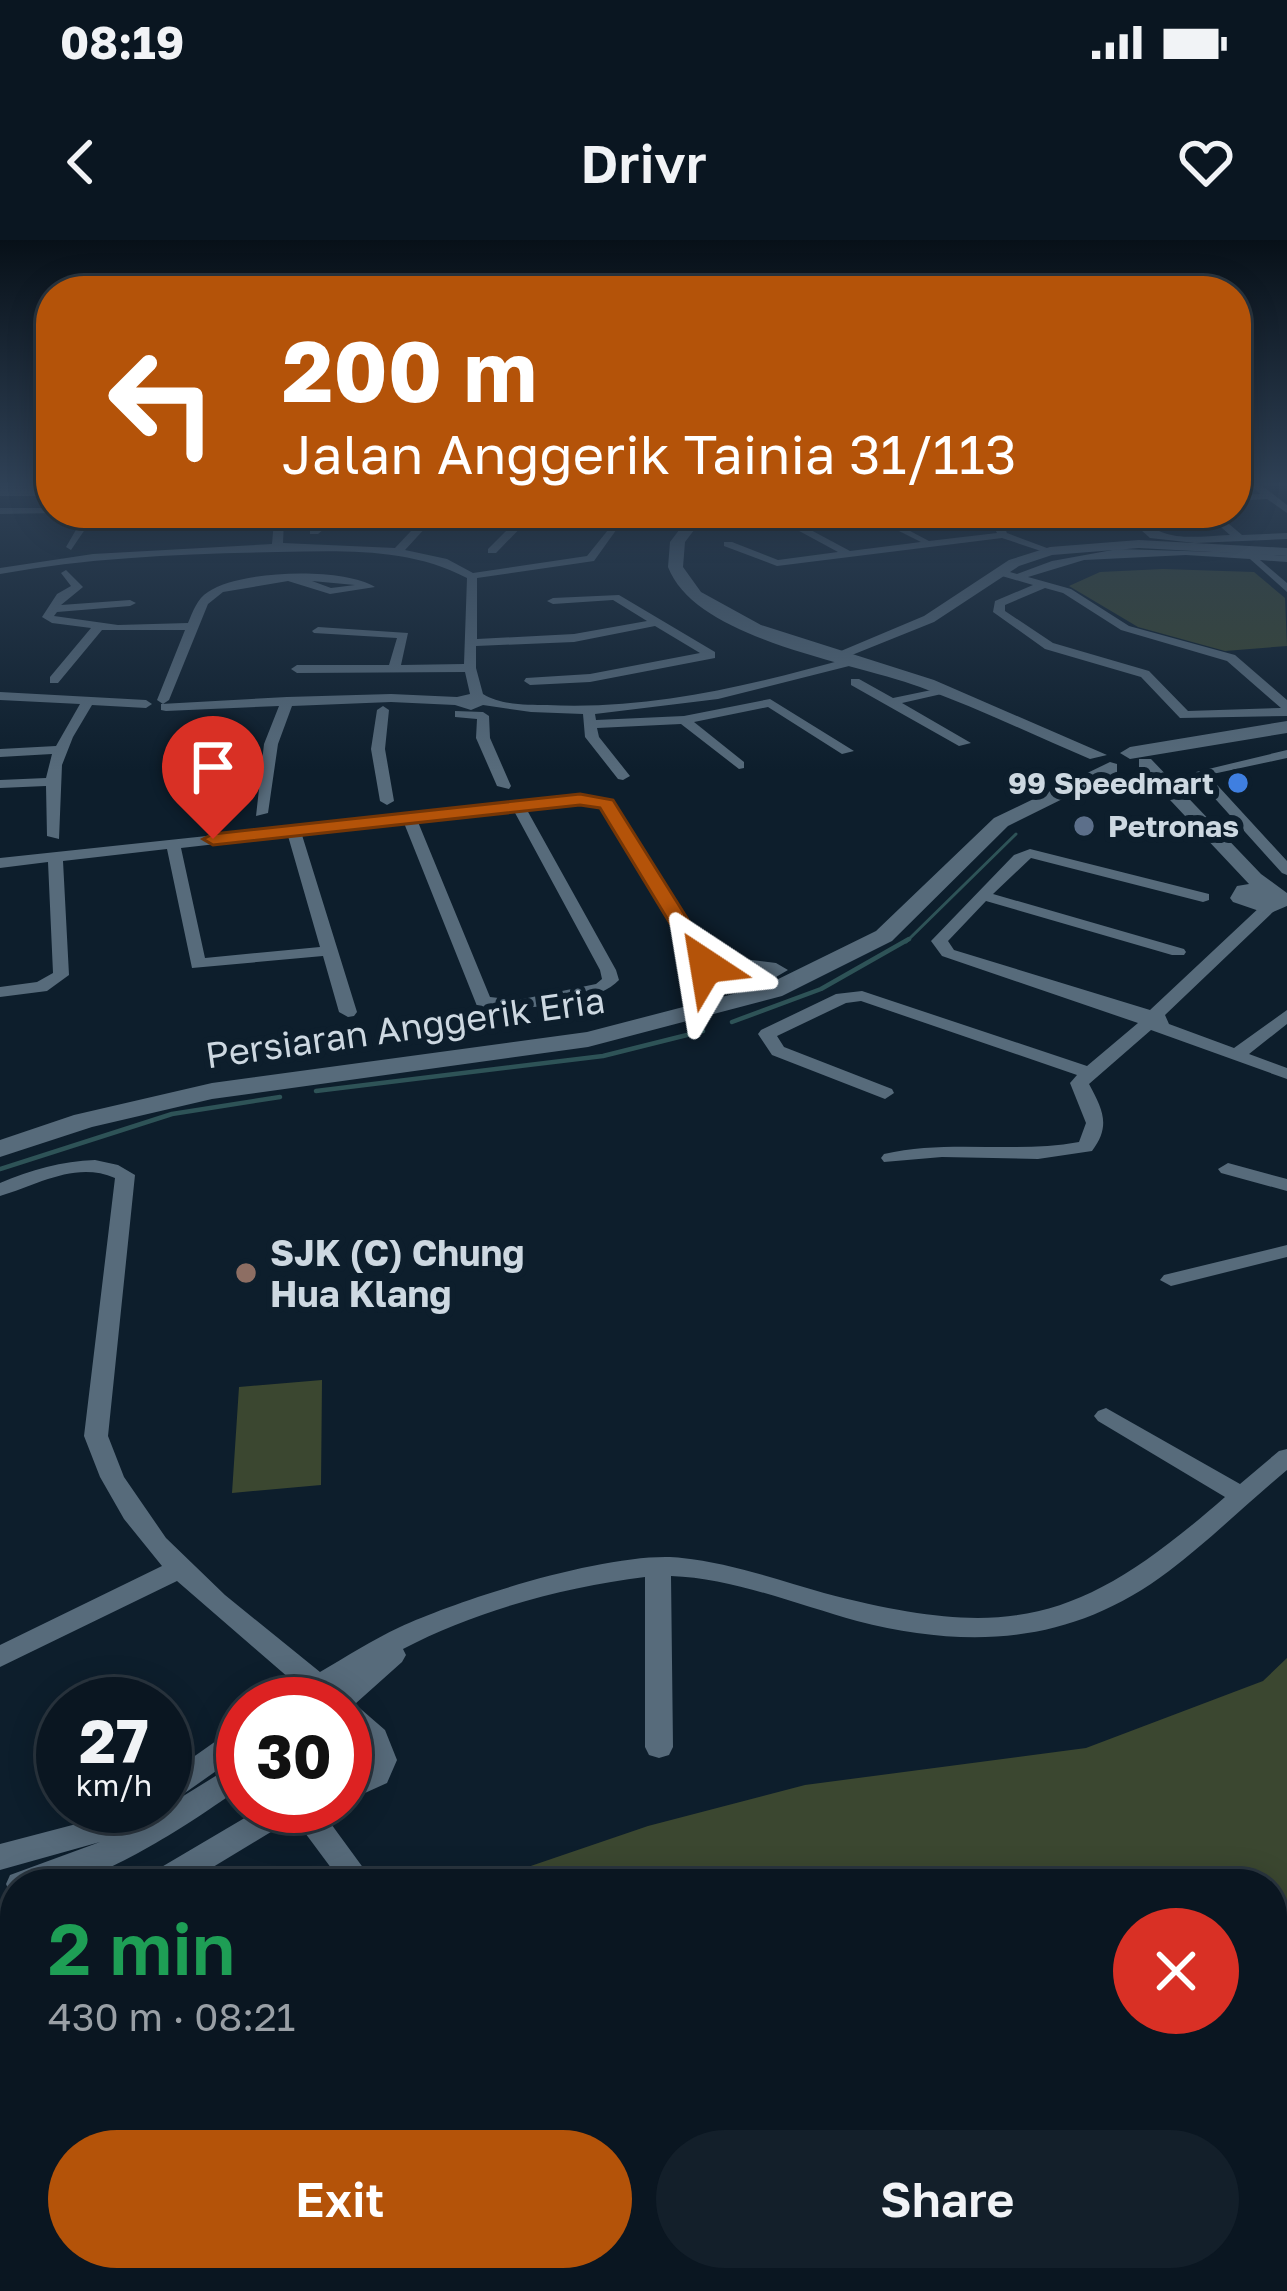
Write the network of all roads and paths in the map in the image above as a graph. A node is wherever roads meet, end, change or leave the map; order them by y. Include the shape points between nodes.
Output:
1 (71, 580) edge
2 (299, 580) junction
3 (472, 580) edge
4 (684, 580) edge
5 (702, 580) edge
6 (988, 580) edge
7 (1032, 580) edge
8 (1045, 584) junction
9 (553, 601) dead end
10 (130, 603) dead end
11 (51, 609) junction
12 (655, 622) junction
13 (195, 626) junction
14 (98, 627) junction
15 (317, 631) dead end
16 (470, 643) junction
17 (811, 644) junction
18 (861, 651) junction
19 (818, 667) junction
20 (394, 668) junction
21 (470, 668) junction
22 (297, 669) dead end
23 (903, 670) junction
24 (54, 680) dead end
25 (755, 680) junction
26 (530, 682) dead end
27 (855, 682) dead end
28 (770, 686) junction
29 (942, 690) junction
30 (0, 696) edge
31 (714, 697) junction
32 (481, 699) junction
33 (87, 703) junction
34 (165, 703) junction
35 (888, 703) junction
36 (286, 705) junction
37 (589, 707) junction
38 (383, 710) junction
39 (1285, 719) edge
40 (683, 720) junction
41 (589, 724) junction
42 (964, 743) dead end
43 (56, 750) junction
44 (847, 751) dead end
45 (0, 753) edge
46 (1280, 755) edge
47 (1120, 760) junction
48 (739, 765) dead end
49 (622, 776) dead end
50 (50, 782) junction
51 (0, 784) edge
52 (504, 786) dead end
53 (388, 800) dead end
54 (518, 806) junction
55 (261, 813) dead end
56 (409, 818) junction
57 (1242, 823) junction
58 (1206, 826) junction
59 (294, 831) junction
60 (54, 836) dead end
61 (173, 844) junction
62 (55, 857) junction
63 (0, 863) edge
64 (1287, 870) edge
65 (984, 896) junction
66 (1203, 897) dead end
67 (1241, 897) junction
68 (1278, 897) edge
69 (1240, 940) junction
70 (329, 951) junction
71 (1178, 952) dead end
72 (709, 962) junction
73 (762, 985) junction
74 (0, 992) edge
75 (707, 1001) junction
76 (348, 1012) dead end
77 (1287, 1015) edge
78 (1149, 1020) junction
79 (1234, 1056) junction
80 (1086, 1072) junction
81 (1287, 1074) edge
82 (885, 1093) dead end
83 (0, 1134) edge
84 (0, 1149) edge
85 (891, 1158) dead end
86 (1228, 1169) dead end
87 (1287, 1185) edge
88 (0, 1190) edge
89 (1287, 1251) edge
90 (1171, 1280) dead end
91 (1106, 1416) dead end
92 (1287, 1457) edge
93 (1239, 1495) junction
94 (658, 1566) junction
95 (179, 1569) junction
96 (0, 1657) edge
97 (309, 1677) edge
98 (358, 1677) edge
99 (372, 1735) edge
100 (659, 1747) dead end
101 (372, 1777) edge
102 (216, 1789) edge
103 (88, 1833) edge
104 (245, 1833) edge
105 (321, 1833) edge
106 (0, 1857) edge
107 (73, 1869) edge
108 (184, 1869) edge
109 (349, 1869) edge

1 - 11 street via 77,587
2 - 2 street via 356,580 370,587 330,591
2 - 13 street via 218,589
3 - 16 street
4 - 17 main road via 734,617
5 - 17 main road
6 - 18 street
7 - 8 street
8 - 39 street via 1125,628 1231,658
8 - 39 street via 999,603 999,613 1049,646 1145,674 1185,715
9 - 12 street via 615,597
10 - 11 street
11 - 14 street via 52,620
12 - 16 street via 574,638
12 - 26 street via 711,655
13 - 14 street
13 - 34 street
14 - 24 street
15 - 20 street via 404,635
16 - 21 street
17 - 18 main road
17 - 18 main road
17 - 19 main road
18 - 19 street
18 - 23 main road
18 - 23 main road
19 - 23 main road
19 - 25 street
19 - 28 street
20 - 21 street
20 - 22 street
21 - 32 street
23 - 29 main road
23 - 47 main road
25 - 28 street
25 - 31 street
27 - 35 street
28 - 31 street
29 - 35 street
29 - 47 main road
30 - 33 street
31 - 37 street
32 - 36 street
32 - 37 street
33 - 34 street
33 - 43 street
34 - 36 street
35 - 42 street
36 - 38 street
36 - 55 street
37 - 41 street
38 - 52 street via 483,716 483,738
38 - 53 street via 378,748
39 - 47 main road, Persiaran Anggerik Eria
40 - 41 street
40 - 44 street via 770,703
40 - 48 street
41 - 49 street
43 - 45 street
43 - 50 street
46 - 57 street via 1199,773
47 - 58 street
47 - 67 street
47 - 73 main road, Persiaran Anggerik Eria via 1001,821 884,936
50 - 51 street
50 - 60 street
54 - 56 street
54 - 56 street via 608,970 608,984 508,1006 480,999
54 - 72 street via 611,798 606,804
56 - 59 street
57 - 58 street
57 - 64 street
58 - 68 street
59 - 61 street
59 - 70 street
61 - 62 street
61 - 70 street via 198,964
62 - 63 street
62 - 74 street via 61,975 41,987
65 - 66 street via 1019,858 1047,856
65 - 71 street
65 - 78 street via 939,941 942,950
67 - 68 street
67 - 69 street
68 - 69 street
69 - 78 street
70 - 76 street
72 - 73 main road
72 - 73 street
72 - 75 main road
73 - 75 main road, Persiaran Anggerik Eria
73 - 84 main road, Persiaran Anggerik Eria via 588,1039 230,1088
75 - 83 main road, Persiaran Anggerik Eria via 554,1035 263,1068
77 - 79 street
78 - 79 street
78 - 80 street
79 - 81 street
80 - 82 street via 862,996 767,1034 778,1051
80 - 85 street via 1079,1083 1097,1132 1085,1147 960,1147
86 - 87 street
88 - 95 street via 61,1169 125,1175 95,1436 130,1519
89 - 90 street
91 - 93 street
92 - 93 street
93 - 94 street via 1112,1598 1022,1626 916,1623
94 - 98 street via 425,1628
94 - 100 street
95 - 96 street
95 - 97 street
99 - 101 street via 383,1760
102 - 107 street via 142,1840
103 - 106 street
104 - 108 street
105 - 109 street

